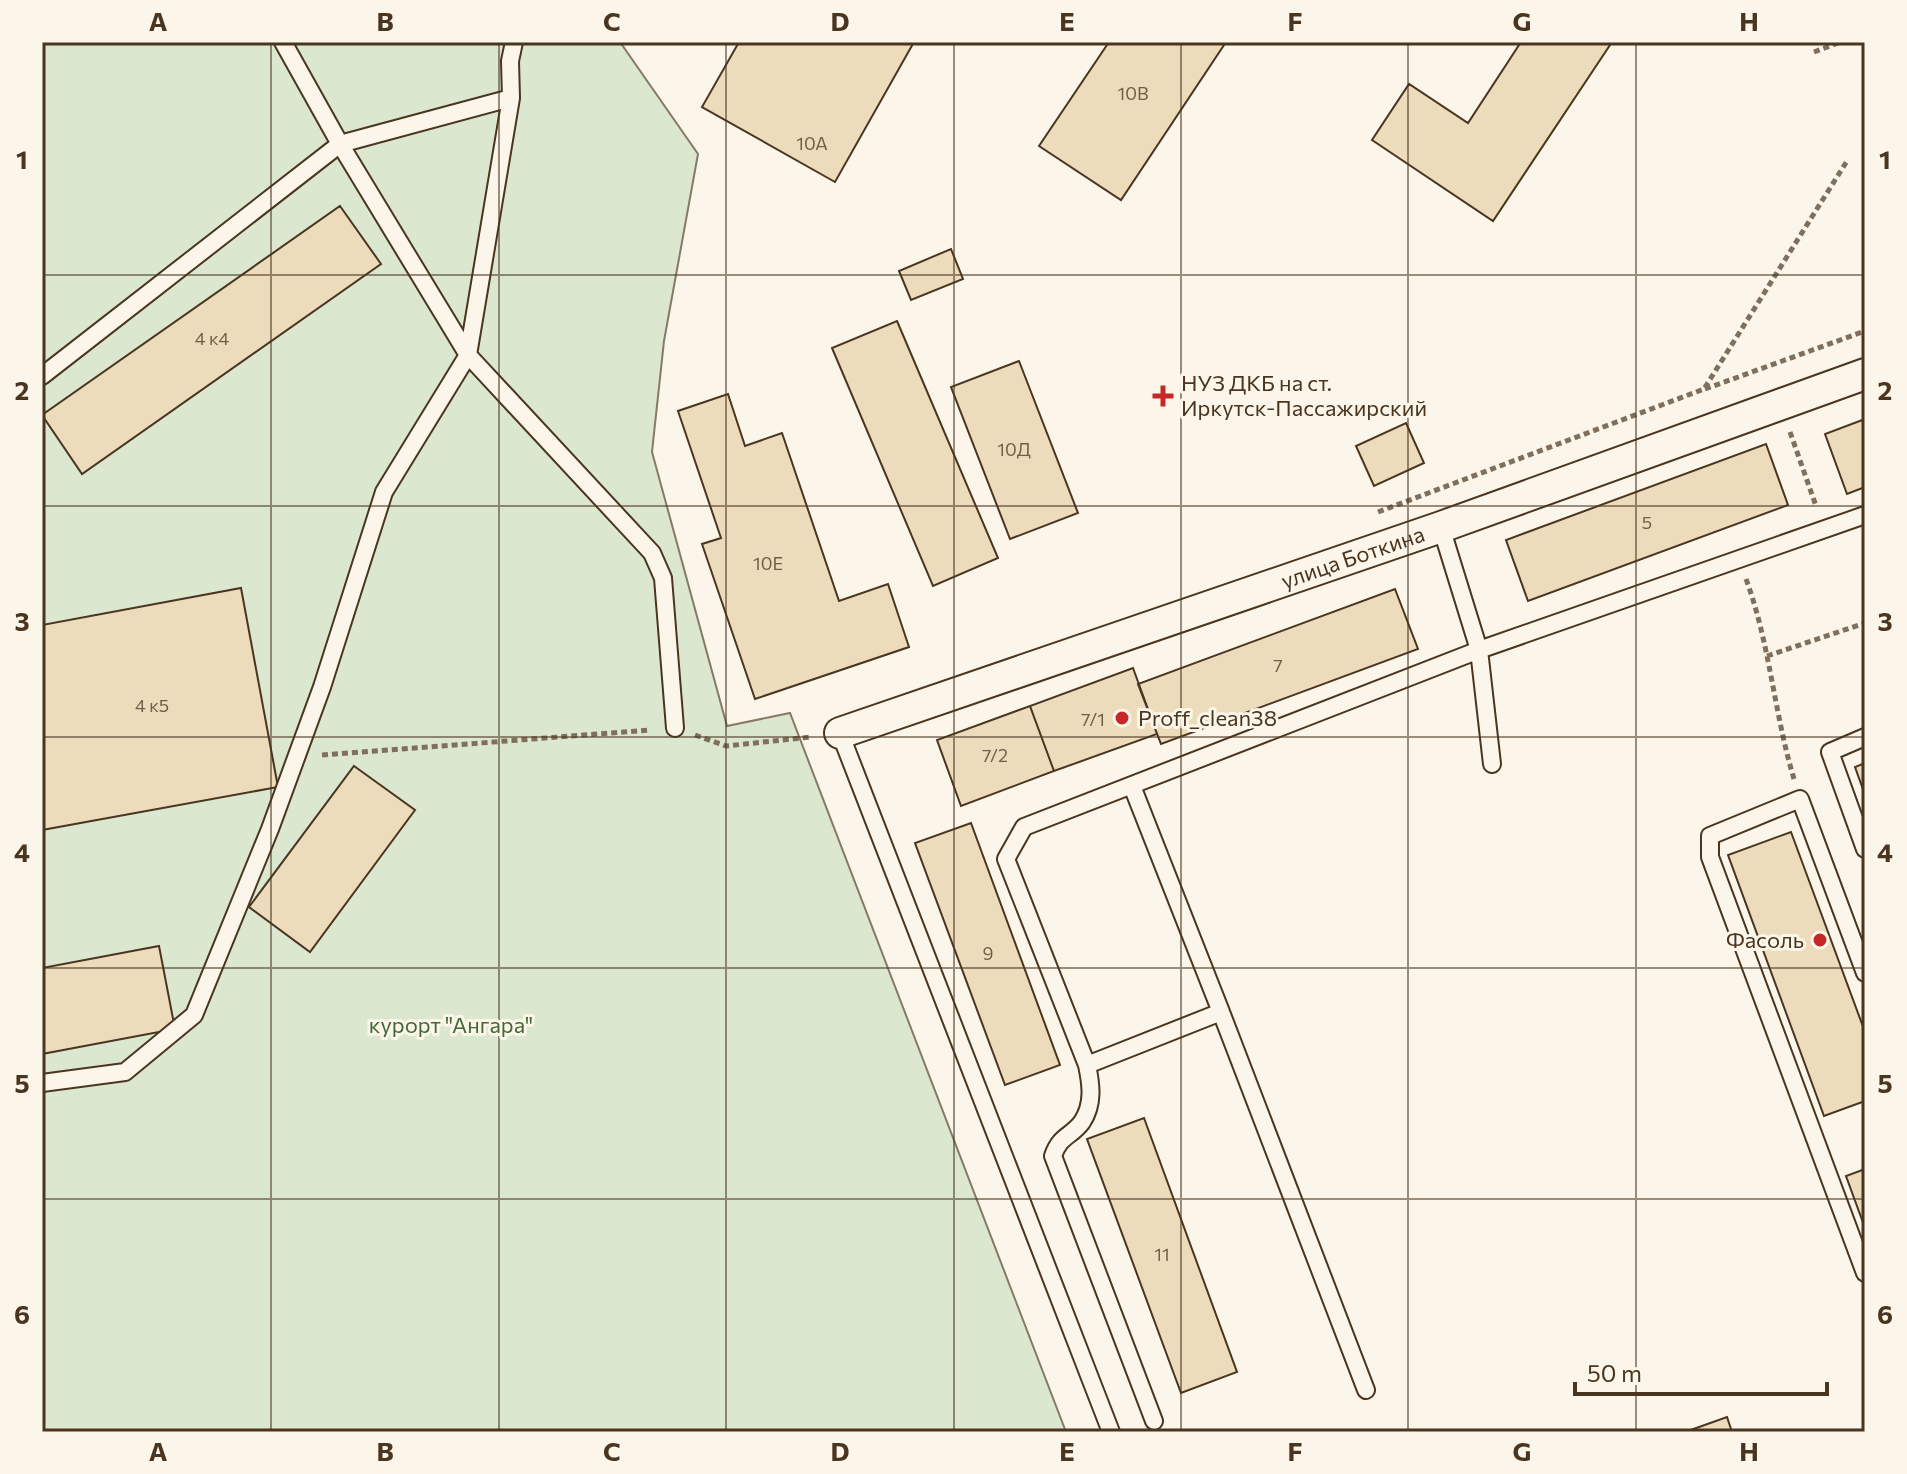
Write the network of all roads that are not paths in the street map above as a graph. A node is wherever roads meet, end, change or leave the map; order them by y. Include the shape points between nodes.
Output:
1 (283, 42) edge
2 (514, 42) edge
3 (511, 98) junction
4 (340, 144) junction
5 (468, 355) junction
6 (1865, 374) edge
7 (42, 376) edge
8 (1865, 515) edge
9 (1441, 527) junction
10 (1479, 650) junction
11 (675, 728) road end
12 (840, 733) joint
13 (1865, 737) edge
14 (1492, 764) dead end
15 (1132, 786) junction
16 (1865, 849) edge
17 (1865, 973) edge
18 (1221, 1012) junction
19 (1087, 1065) junction
20 (42, 1083) edge
21 (1865, 1273) edge
22 (1366, 1390) dead end
23 (1154, 1421) dead end
24 (1111, 1432) edge

1 - 4 lane
2 - 3 lane
3 - 4 lane
3 - 5 lane
4 - 5 lane
4 - 7 lane
5 - 11 lane via 652,553 663,578
5 - 20 lane via 384,492 322,687 194,1015 125,1072
6 - 9 street, улица Боткина
8 - 10 lane
9 - 10 lane
9 - 12 street, улица Боткина
10 - 14 lane
10 - 15 lane
12 - 24 lane
13 - 16 lane via 1830,752
15 - 18 lane
15 - 19 lane via 1024,827 1006,859
17 - 21 lane via 1800,799 1710,836 1710,857
18 - 19 lane
18 - 22 lane
19 - 23 lane via 1092,1094 1082,1122 1058,1142 1053,1156

